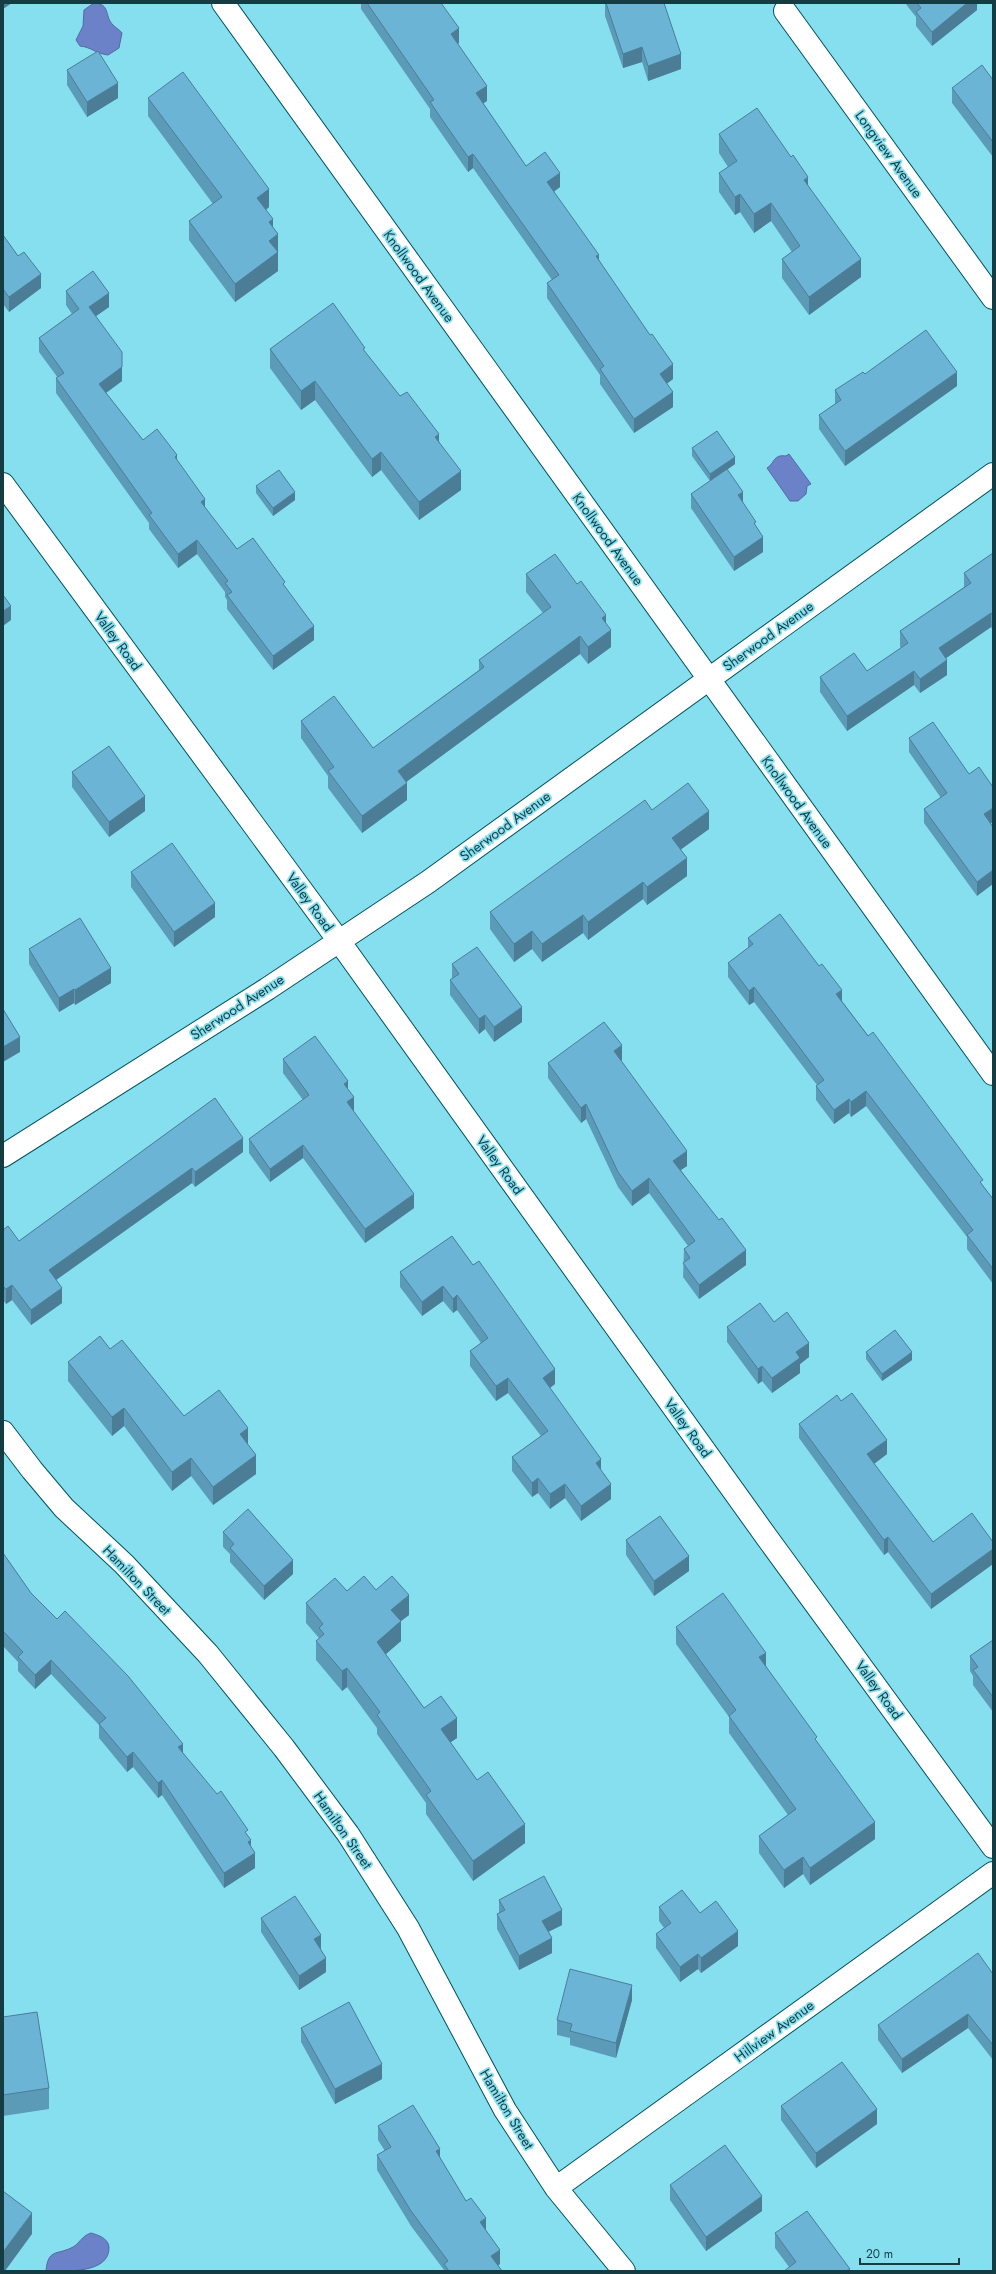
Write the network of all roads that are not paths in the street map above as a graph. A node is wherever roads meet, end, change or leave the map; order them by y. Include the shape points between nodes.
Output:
1 (223, 3) edge
2 (785, 10) dead end
3 (993, 298) edge
4 (993, 474) edge
5 (3, 484) edge
6 (709, 679) junction
7 (339, 941) junction
8 (993, 1074) edge
9 (3, 1156) edge
10 (3, 1432) edge
11 (993, 1847) edge
12 (993, 1873) edge
13 (556, 2188) junction
14 (624, 2271) edge

1 - 6 street, Knollwood Avenue
2 - 3 street, Longview Avenue
4 - 6 street, Sherwood Avenue
5 - 7 street, Valley Road
6 - 7 street, Sherwood Avenue via 428,882
6 - 8 street, Knollwood Avenue
7 - 9 street, Sherwood Avenue
7 - 11 street, Valley Road via 773,1546
10 - 13 street, Hamilton Street via 64,1508 124,1564 208,1654 284,1748 348,1834 408,1928 505,2110
12 - 13 street, Hillview Avenue
13 - 14 street, Hamilton Street

